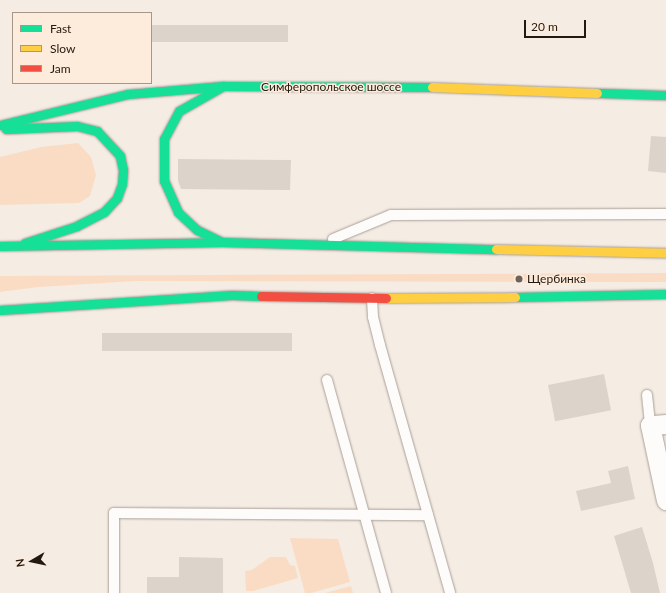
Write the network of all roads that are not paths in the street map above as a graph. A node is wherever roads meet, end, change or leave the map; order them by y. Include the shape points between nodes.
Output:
1 (223, 86) junction
2 (650, 95) joint
3 (666, 97) edge
4 (0, 124) edge
5 (0, 129) edge
6 (666, 214) edge
7 (222, 242) junction
8 (316, 245) junction
9 (0, 246) edge
10 (16, 246) junction
11 (666, 253) edge
12 (666, 294) edge
13 (372, 298) junction
14 (0, 310) edge
15 (327, 380) dead end
16 (647, 395) dead end
17 (658, 424) edge
18 (666, 500) edge
19 (364, 515) junction
20 (428, 515) junction
21 (114, 593) edge
22 (386, 593) edge
23 (450, 593) edge

1 - 2 main road, Симферопольское шоссе via 424,88
1 - 4 main road, Симферопольское шоссе via 128,94
1 - 7 main road via 179,111 164,139 164,181 178,212 197,230
2 - 3 lane
5 - 10 main road via 77,126 97,131 120,156 123,170 117,198 104,212 78,226
6 - 8 lane via 391,215
7 - 8 main road
7 - 10 main road
8 - 11 main road
9 - 10 main road
12 - 13 main road
13 - 14 main road via 232,295
13 - 20 lane via 373,317
15 - 19 lane
16 - 17 lane
17 - 18 street
19 - 20 lane
19 - 21 lane via 114,513
19 - 22 lane
20 - 23 lane

